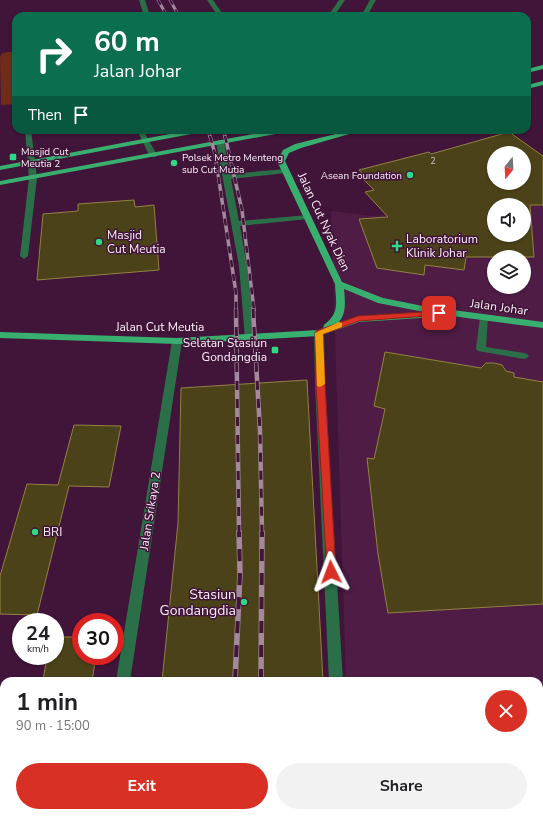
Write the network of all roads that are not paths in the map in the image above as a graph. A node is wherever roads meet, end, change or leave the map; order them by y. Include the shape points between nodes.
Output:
1 (142, 0) edge
2 (210, 0) edge
3 (342, 0) edge
4 (373, 0) edge
5 (146, 12) edge
6 (218, 12) edge
7 (334, 12) edge
8 (366, 12) edge
9 (543, 67) edge
10 (531, 70) edge
11 (543, 83) edge
12 (531, 86) edge
13 (28, 134) edge
14 (142, 134) edge
15 (176, 134) edge
16 (264, 134) edge
17 (344, 134) edge
18 (146, 141) junction
19 (220, 142) junction
20 (153, 155) junction
21 (31, 163) junction
22 (0, 168) edge
23 (286, 171) junction
24 (226, 177) junction
25 (32, 178) junction
26 (0, 183) edge
27 (308, 217) junction
28 (236, 224) junction
29 (24, 256) dead end
30 (340, 284) junction
31 (452, 313) junction
32 (484, 317) junction
33 (543, 325) edge
34 (319, 333) junction
35 (0, 335) edge
36 (250, 338) junction
37 (177, 341) junction
38 (524, 356) dead end
39 (124, 677) edge
40 (336, 677) edge

1 - 5 street
2 - 6 street
3 - 7 street
4 - 8 street
9 - 10 main road
11 - 12 main road
13 - 21 street
14 - 18 street
15 - 18 main road
16 - 19 main road
17 - 23 main road, Jalan Cut Nyak Dien via 298,146 286,152 281,161
18 - 20 street
18 - 21 main road
19 - 20 main road
19 - 24 street
20 - 25 main road
21 - 22 main road
21 - 25 street
23 - 24 street
23 - 27 main road, Jalan Cut Nyak Dien
24 - 28 street
25 - 26 main road
25 - 29 street
27 - 28 street
27 - 30 main road, Jalan Cut Nyak Dien
28 - 36 street
30 - 31 main road, Jalan Johar via 381,301
30 - 34 main road, Jalan Cut Nyak Dien via 341,306 337,319
31 - 32 main road, Jalan Johar
31 - 34 main road, Jalan Johar via 358,318
32 - 33 main road, Jalan Johar
32 - 38 street via 481,349
34 - 36 main road, Jalan Cut Meutia
34 - 40 street
35 - 37 main road, Jalan Cut Meutia
36 - 37 main road, Jalan Cut Meutia
37 - 39 street, Jalan Srikaya 2

